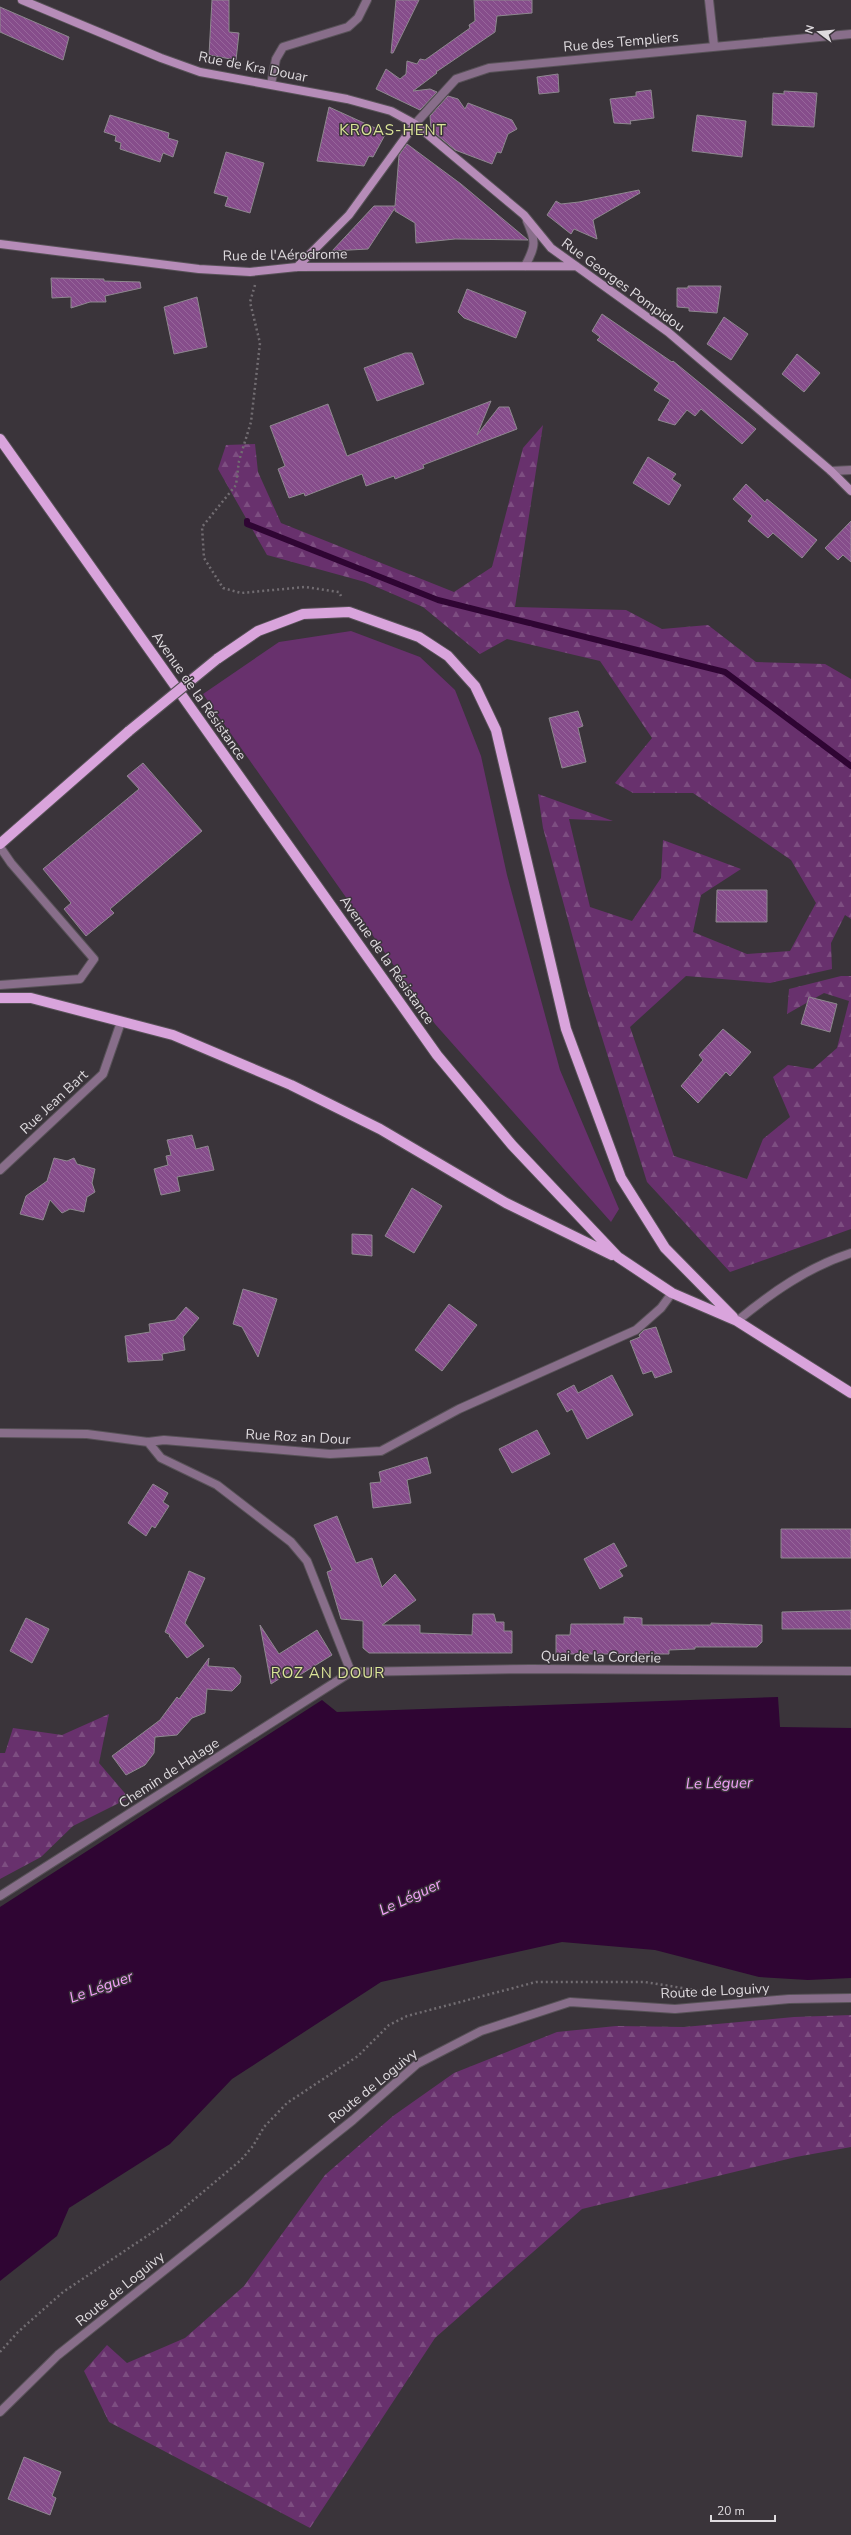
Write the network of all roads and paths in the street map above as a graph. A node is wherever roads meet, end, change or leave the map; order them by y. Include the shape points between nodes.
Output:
1 (22, 0) edge
2 (366, 0) edge
3 (709, 0) edge
4 (851, 34) edge
5 (714, 46) junction
6 (271, 84) junction
7 (415, 124) junction
8 (524, 215) junction
9 (0, 244) edge
10 (525, 266) junction
11 (576, 266) junction
12 (297, 267) junction
13 (259, 272) junction
14 (0, 439) edge
15 (851, 470) edge
16 (831, 472) junction
17 (851, 491) edge
18 (350, 612) junction
19 (0, 846) edge
20 (0, 985) edge
21 (0, 998) edge
22 (121, 1022) junction
23 (0, 1170) edge
24 (851, 1253) edge
25 (618, 1257) junction
26 (672, 1293) junction
27 (737, 1322) junction
28 (851, 1393) edge
29 (0, 1433) edge
30 (148, 1442) junction
31 (851, 1671) edge
32 (351, 1672) junction
33 (0, 1896) edge
34 (851, 1998) edge
35 (0, 2412) edge

1 - 6 main road, Rue de Kra Douar via 174,64 213,76
2 - 6 street via 358,18 348,27 283,47 276,58
3 - 5 street
4 - 5 street, Rue des Templiers
5 - 7 street, Rue des Templiers via 489,68 456,79
6 - 7 main road, Rue de Kra Douar via 347,99 391,111
7 - 8 main road, Rue Georges Pompidou
7 - 12 main road via 349,215
8 - 10 street via 534,237 534,249
8 - 11 main road, Rue Georges Pompidou via 551,248
9 - 13 main road, Rue de l'Aérodrome via 199,269
10 - 11 main road, Rue de l'Aérodrome
10 - 12 main road, Rue de l'Aérodrome
11 - 16 main road, Rue Georges Pompidou via 668,332
12 - 13 main road, Rue de l'Aérodrome
13 - 18 path via 250,302 260,343 251,422 239,461 236,485 202,527 204,558 222,588 242,593 305,587 338,592
14 - 25 main road, Avenue de la Résistance via 437,1055 512,1145
15 - 16 street
16 - 17 main road, Rue Georges Pompidou
18 - 19 main road, bridge via 303,614 258,631 217,659 129,730
18 - 27 main road via 419,637 448,656 475,686 496,730 566,1029 621,1178 665,1248
19 - 20 street via 11,863 94,959 80,979
21 - 22 main road via 31,998
22 - 23 street, Rue Jean Bart via 103,1074
22 - 25 main road via 173,1035 291,1085 380,1129 506,1203
24 - 27 street via 825,1261 764,1300
25 - 26 main road, Avenue de la Résistance
26 - 27 main road, Avenue de la Résistance
26 - 30 street, Rue Roz an Dour via 661,1308 636,1330 459,1409 381,1451 330,1454 164,1440
27 - 28 main road, Avenue de la Résistance
29 - 30 street, Rue Roz an Dour via 87,1434
30 - 32 street via 161,1458 217,1485 291,1542 307,1561
31 - 32 street, Quai de la Corderie via 530,1669
32 - 33 street, Chemin de Halage
34 - 35 street, Route de Loguivy via 789,1999 675,2009 570,2002 481,2031 417,2064 353,2120 58,2355

